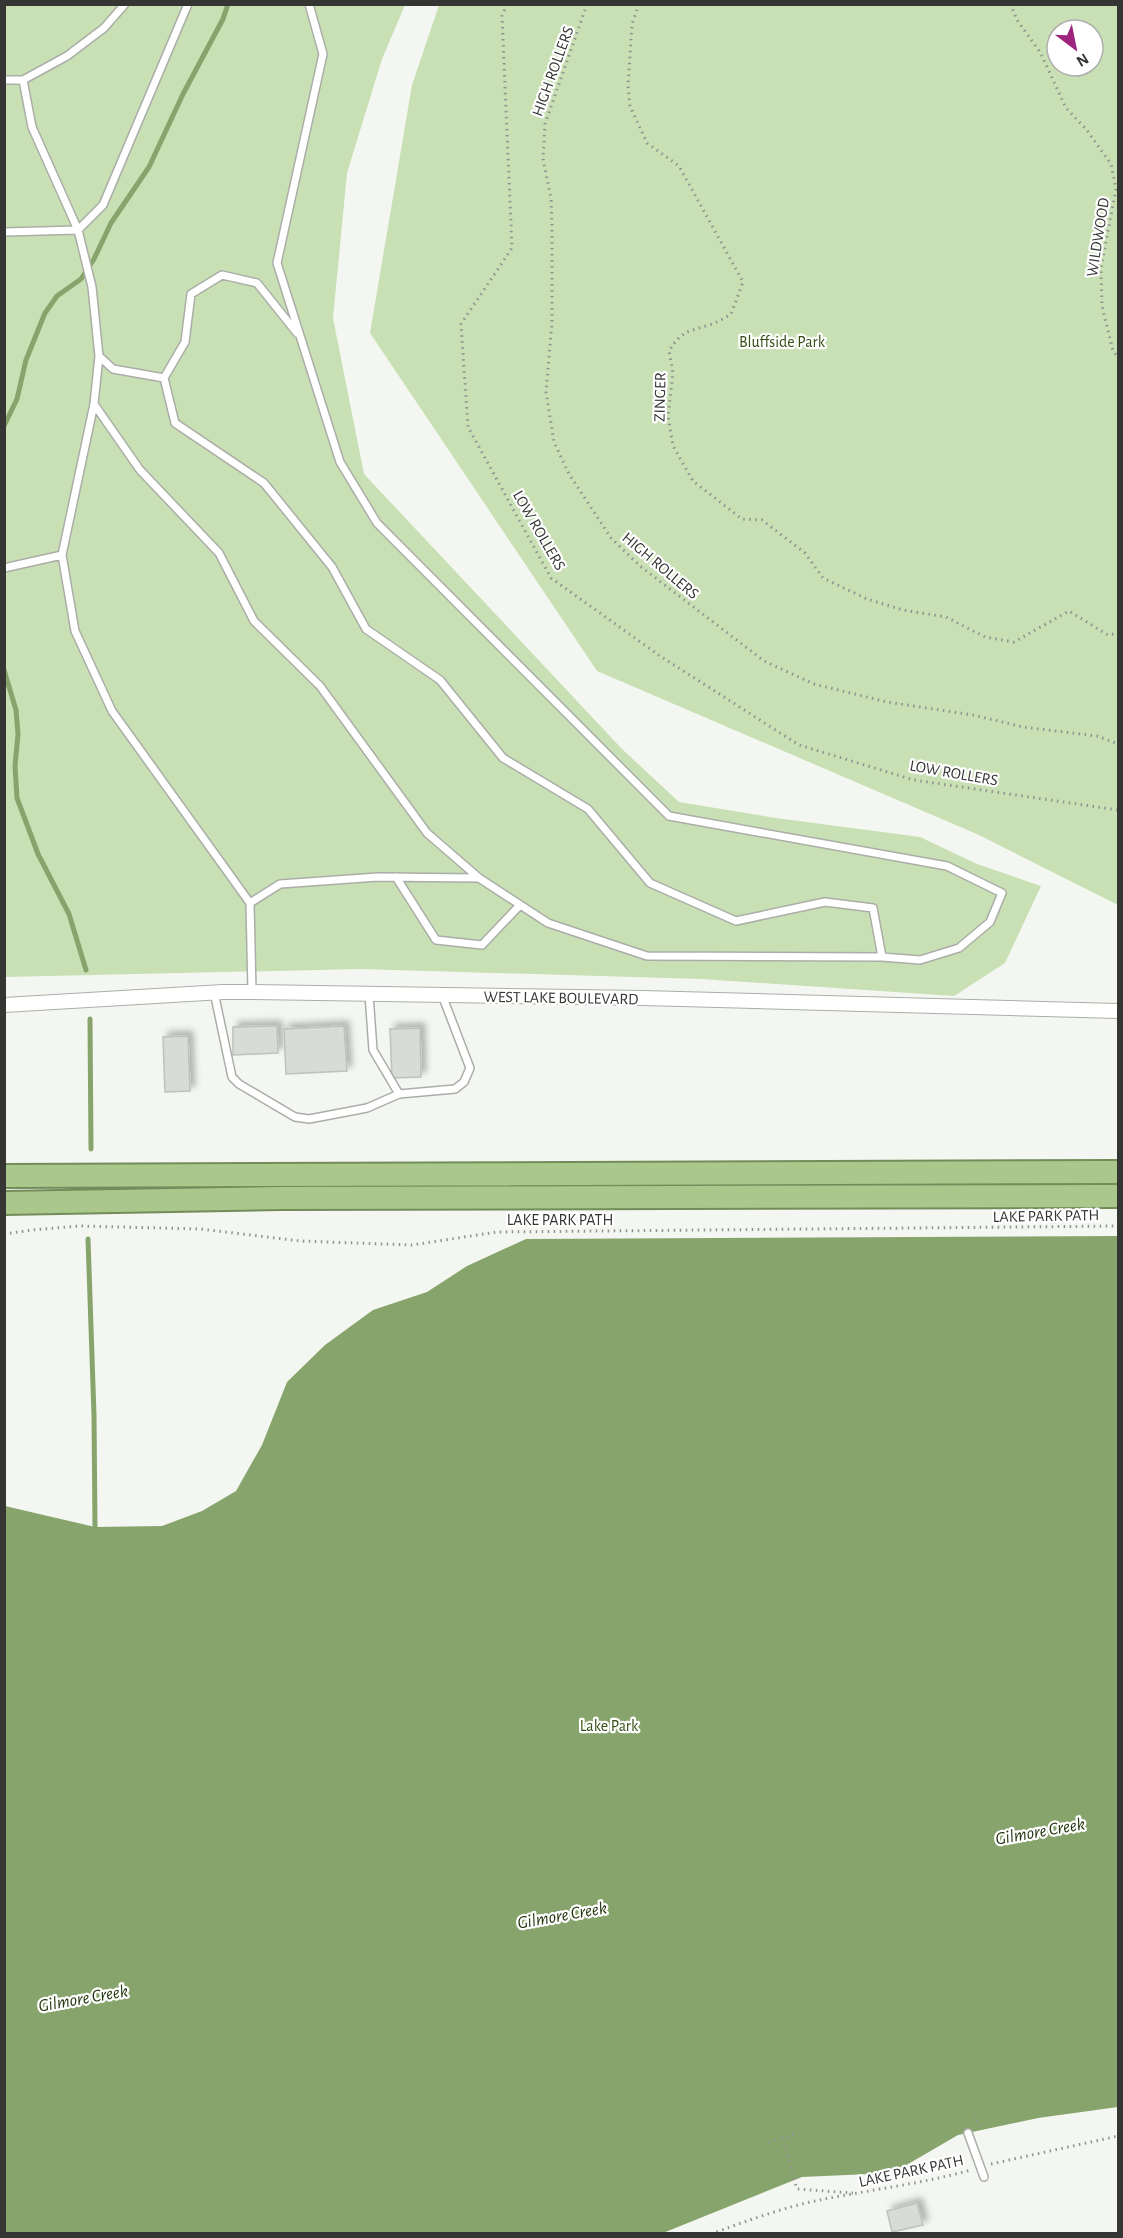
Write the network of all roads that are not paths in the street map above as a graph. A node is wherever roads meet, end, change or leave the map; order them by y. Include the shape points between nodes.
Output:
1 (125, 4) edge
2 (188, 4) edge
3 (309, 4) edge
4 (4, 80) edge
5 (23, 80) junction
6 (78, 230) junction
7 (4, 232) edge
8 (300, 337) junction
9 (99, 356) junction
10 (164, 378) junction
11 (94, 404) junction
12 (62, 555) junction
13 (4, 568) edge
14 (396, 877) junction
15 (479, 878) junction
16 (250, 903) junction
17 (520, 905) junction
18 (882, 957) junction
19 (252, 992) junction
20 (214, 993) junction
21 (369, 994) junction
22 (442, 995) junction
23 (4, 1005) edge
24 (1119, 1011) edge
25 (399, 1094) junction
26 (1119, 1172) edge
27 (4, 1176) edge
28 (1119, 1196) edge
29 (4, 1203) edge
30 (968, 2133) dead end
31 (984, 2177) dead end

1 - 5 lane via 104,28 67,56
2 - 6 lane via 103,205
3 - 8 lane via 323,54 277,263
4 - 5 lane
5 - 6 lane via 32,127
6 - 7 lane
6 - 9 lane via 92,287
8 - 10 lane via 257,283 222,275 191,294 185,342
8 - 18 lane via 340,462 377,523 669,816 947,866 1002,893 990,922 959,948 920,960
9 - 10 lane via 113,369
9 - 11 lane
10 - 18 lane via 175,423 264,483 332,567 366,629 440,680 503,758 588,809 650,883 736,921 825,902 873,908
11 - 12 lane
11 - 15 lane via 140,470 219,553 254,621 320,686 427,833
12 - 13 lane
12 - 16 lane via 75,631 112,711
14 - 15 lane
14 - 16 lane via 280,884
14 - 17 lane via 436,940 482,945
15 - 17 lane
16 - 19 lane
17 - 18 lane via 548,924 647,956
19 - 20 street, WEST LAKE BOULEVARD
19 - 21 street, WEST LAKE BOULEVARD
20 - 23 street, WEST LAKE BOULEVARD
20 - 25 lane via 232,1077 295,1117 309,1119 367,1108
21 - 22 street, WEST LAKE BOULEVARD
21 - 25 lane via 373,1050
22 - 24 street, WEST LAKE BOULEVARD
22 - 25 lane via 470,1068 464,1082 455,1089
26 - 27 highway
28 - 29 highway via 280,1198
30 - 31 lane

